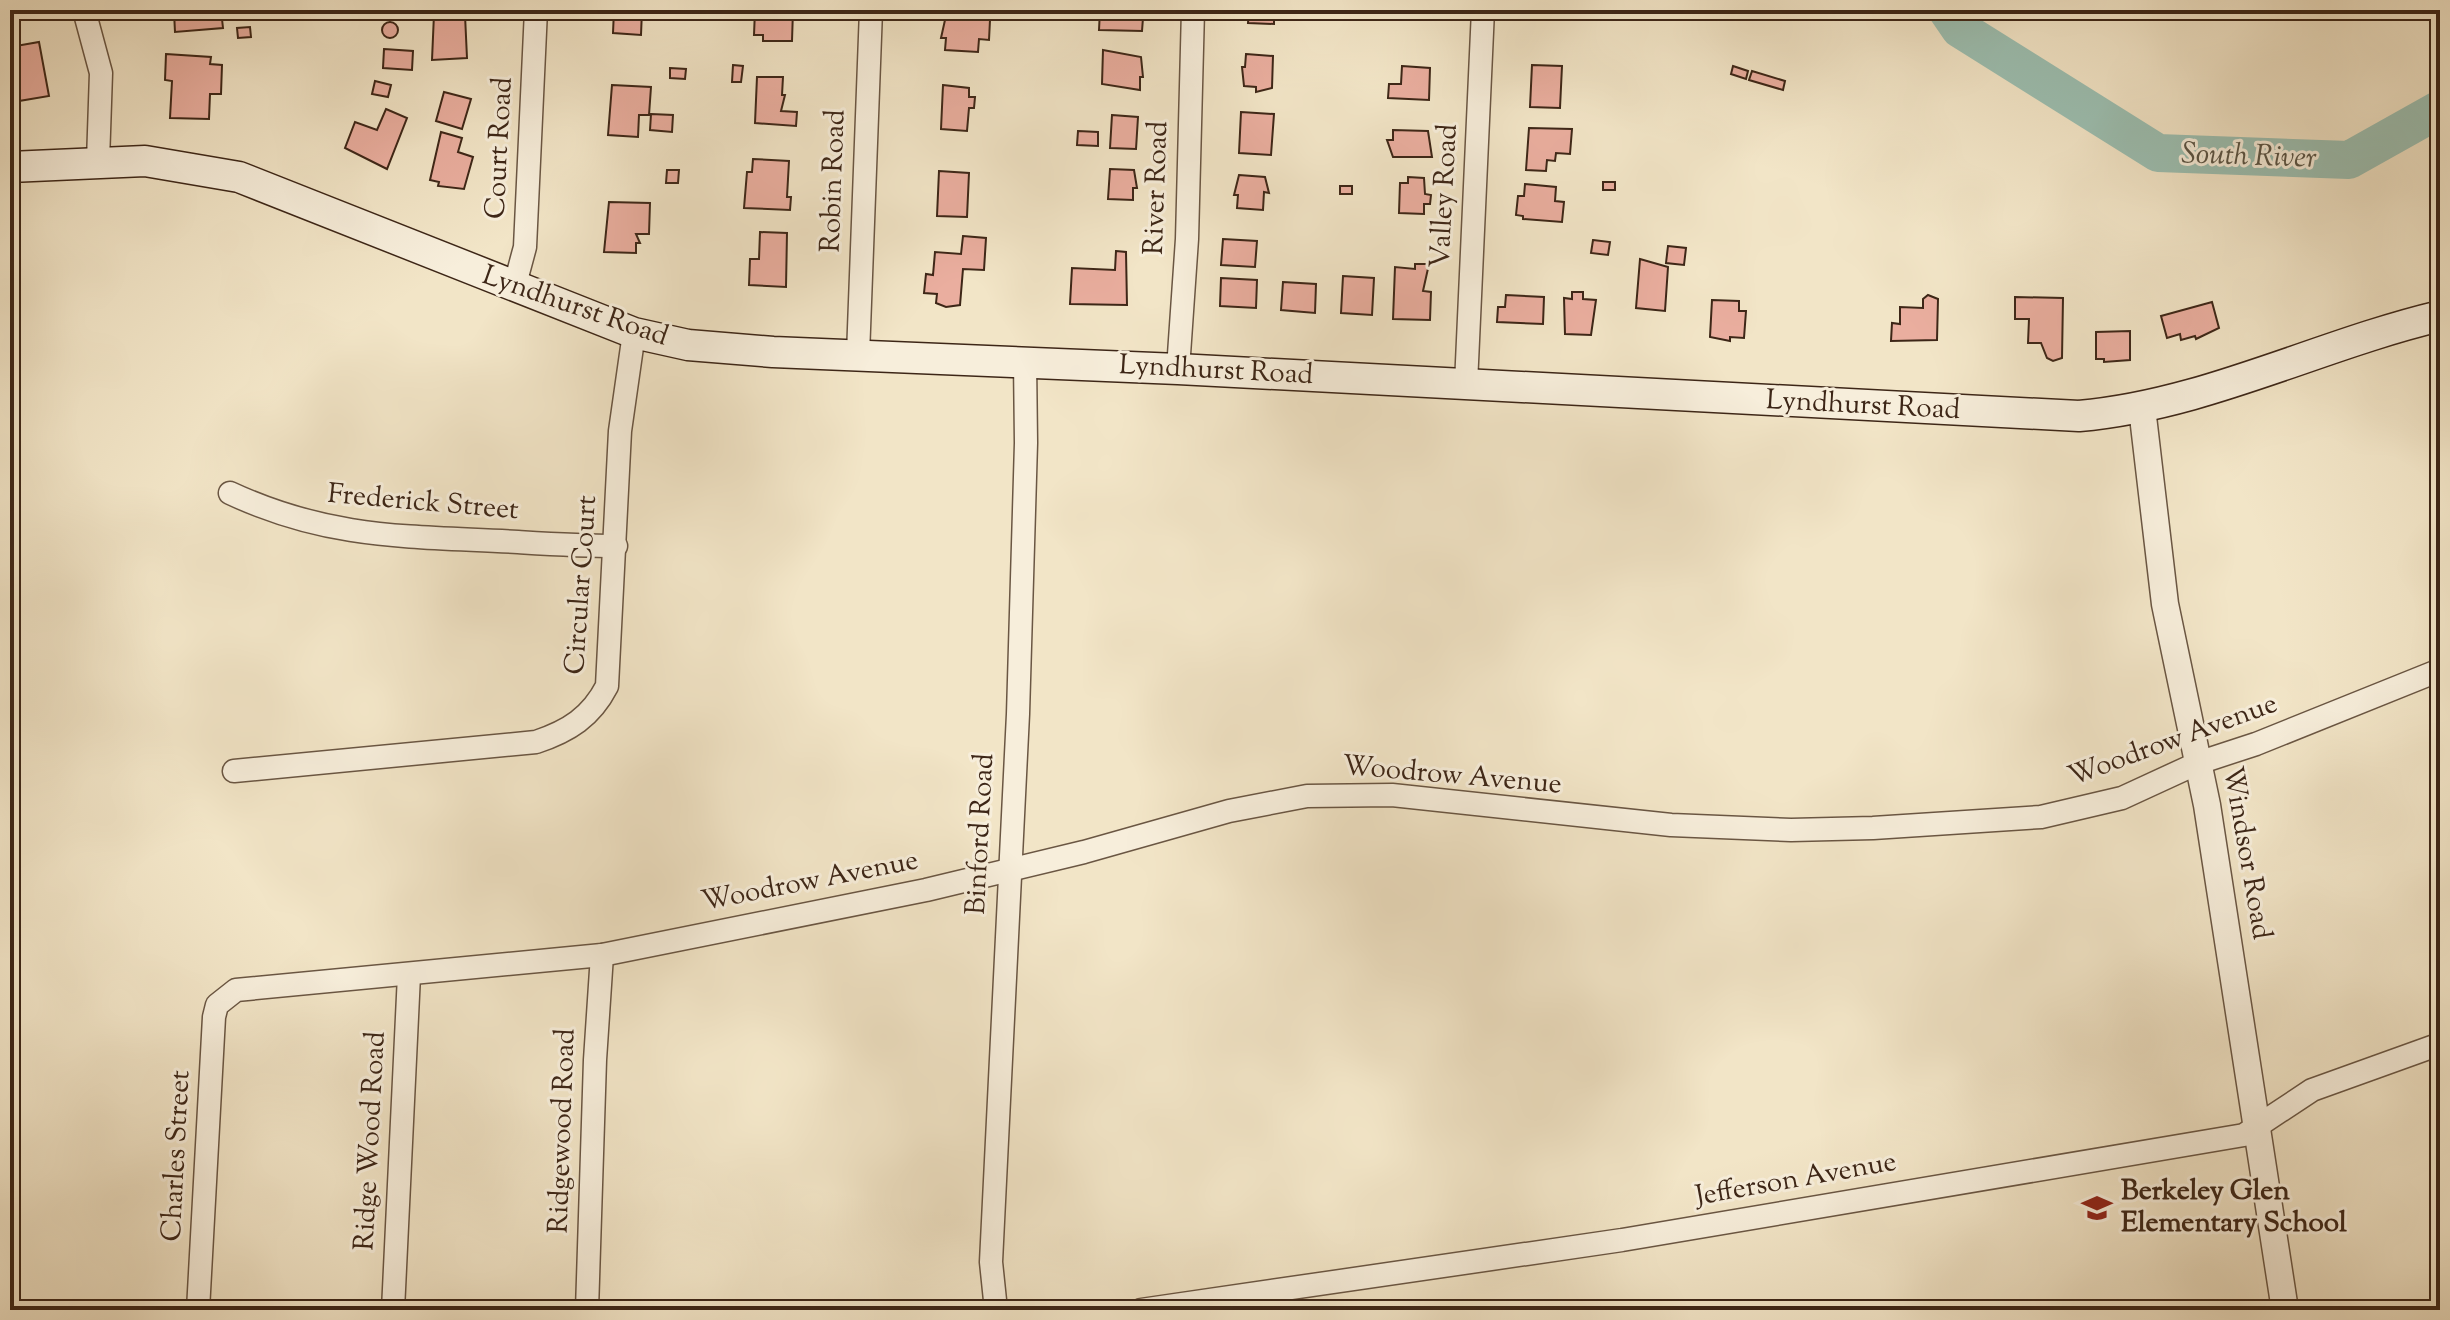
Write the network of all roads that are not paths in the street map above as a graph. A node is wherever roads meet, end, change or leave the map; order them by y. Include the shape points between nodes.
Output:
1 (84, 10) edge
2 (536, 10) edge
3 (871, 10) edge
4 (1193, 10) edge
5 (1483, 10) edge
6 (98, 161) junction
7 (19, 166) edge
8 (514, 288) junction
9 (2440, 316) edge
10 (634, 333) junction
11 (858, 355) junction
12 (1025, 361) junction
13 (1178, 369) junction
14 (1466, 384) junction
15 (2142, 408) junction
16 (230, 493) dead end
17 (616, 546) junction
18 (2440, 670) edge
19 (2198, 763) junction
20 (234, 771) dead end
21 (1008, 871) junction
22 (602, 955) junction
23 (409, 975) junction
24 (217, 1005) joint
25 (2440, 1044) edge
26 (2256, 1131) junction
27 (198, 1310) edge
28 (393, 1310) edge
29 (587, 1310) edge
30 (996, 1310) edge
31 (1141, 1310) edge
32 (2285, 1310) edge

1 - 6 street via 101,73
2 - 8 street, Court Road via 525,247
3 - 11 street, Robin Road
4 - 13 street, River Road
5 - 14 street, Valley Road
6 - 7 main road, Lyndhurst Road
6 - 8 main road, Lyndhurst Road via 145,161 239,177
8 - 10 main road, Lyndhurst Road
9 - 15 main road, Lyndhurst Road
10 - 11 main road, Lyndhurst Road via 688,345
10 - 17 street, Circular Court via 624,381
11 - 12 main road, Lyndhurst Road
12 - 13 main road, Lyndhurst Road
12 - 21 street, Binford Road via 1019,684
13 - 14 main road, Lyndhurst Road
14 - 15 main road, Lyndhurst Road via 2079,416
15 - 19 street, Windsor Road via 2165,604
16 - 17 street, Frederick Street via 342,531
17 - 20 street, Circular Court via 607,686 580,722 536,742
18 - 19 street, Woodrow Avenue
19 - 21 street, Woodrow Avenue via 2082,810 1873,828 1671,825 1392,795 1307,796
19 - 26 street, Windsor Road
21 - 22 street, Woodrow Avenue
21 - 30 street, Binford Road via 991,1262
22 - 23 street, Woodrow Avenue
22 - 29 street, Ridgewood Road
23 - 24 street, Woodrow Avenue via 236,990
23 - 28 street, Ridge Wood Road
24 - 27 street, Charles Street
25 - 26 street, Jefferson Avenue via 2312,1090
26 - 31 street, Jefferson Avenue via 1622,1240
26 - 32 street, Windsor Road

